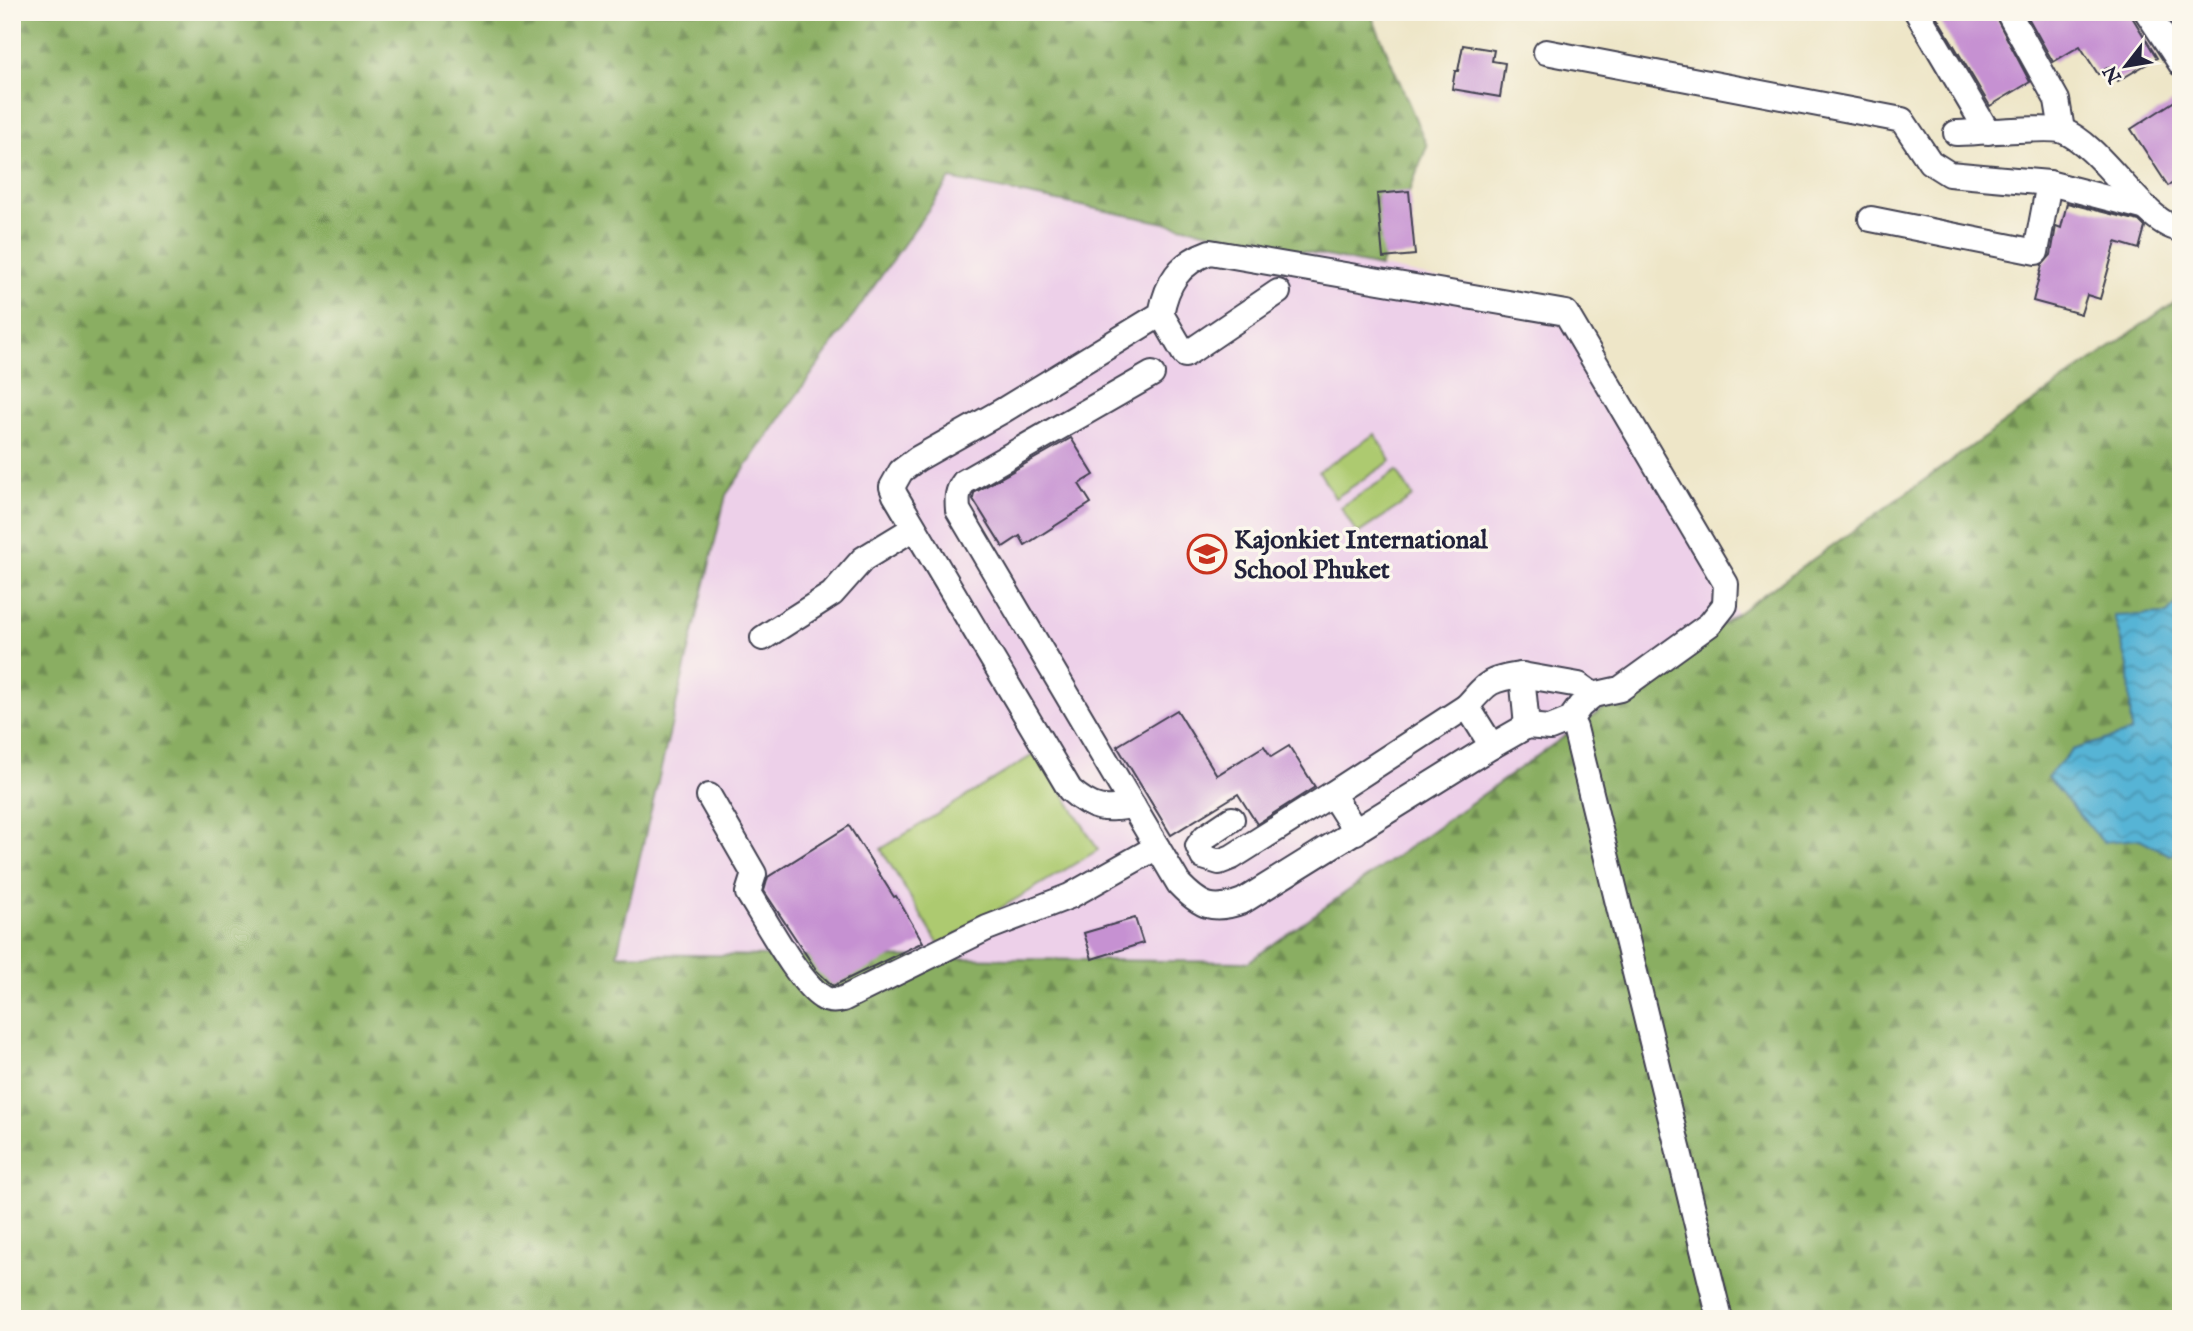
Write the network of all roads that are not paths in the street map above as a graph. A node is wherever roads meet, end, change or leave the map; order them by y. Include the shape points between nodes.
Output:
1 (1917, 12) edge
2 (2007, 12) edge
3 (2147, 12) edge
4 (1546, 52) dead end
5 (2181, 64) edge
6 (2062, 130) junction
7 (1988, 132) junction
8 (1956, 134) dead end
9 (2049, 183) junction
10 (2146, 208) junction
11 (1871, 219) dead end
12 (2181, 229) edge
13 (1278, 292) dead end
14 (1161, 314) junction
15 (1152, 374) dead end
16 (914, 528) junction
17 (763, 638) dead end
18 (1522, 675) junction
19 (1593, 695) junction
20 (1467, 706) junction
21 (1573, 724) junction
22 (1527, 726) junction
23 (1492, 746) junction
24 (1332, 794) junction
25 (709, 796) dead end
26 (1133, 806) junction
27 (1231, 819) dead end
28 (1356, 832) junction
29 (1157, 847) junction
30 (1720, 1319) edge

1 - 7 street
2 - 6 street via 2057,100
3 - 5 street
4 - 9 street via 1902,120 1930,162 1949,174
6 - 7 street
6 - 10 street via 2092,149
7 - 8 street
9 - 10 street
9 - 11 street via 2036,252
10 - 12 street via 2172,228
13 - 14 street via 1185,355
14 - 16 street via 901,471 892,487
14 - 19 street via 1174,277 1198,256 1210,252 1566,313 1726,584 1726,605 1710,624 1620,689
15 - 26 street via 964,482 957,498 958,510
16 - 17 street via 863,559 832,594
16 - 26 street via 1070,790 1084,803 1103,810
18 - 19 street via 1579,685
18 - 20 street via 1485,685
18 - 22 street
19 - 21 street via 1580,706
20 - 23 street
20 - 24 street
21 - 22 street
21 - 30 street
22 - 23 street
23 - 28 street
24 - 27 street via 1232,857 1219,862 1203,857 1198,846
24 - 28 street
25 - 29 street via 754,874 748,893 805,982 833,1001 987,928 1070,896
26 - 29 street
28 - 29 street via 1226,908 1193,899

